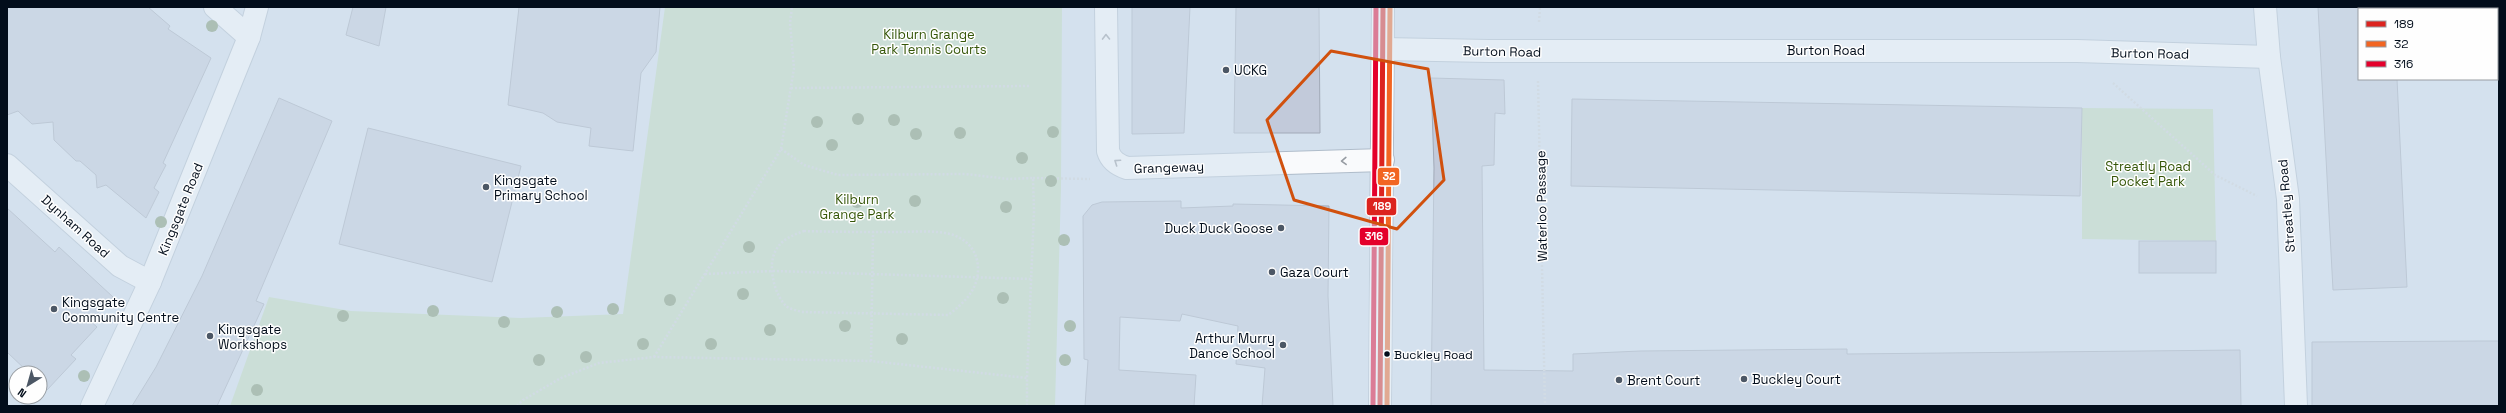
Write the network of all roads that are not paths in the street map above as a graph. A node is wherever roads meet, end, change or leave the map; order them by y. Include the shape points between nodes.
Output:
1 (216, 7) edge
2 (257, 7) edge
3 (1106, 7) edge
4 (1383, 7) edge
5 (2265, 7) edge
6 (249, 37) junction
7 (1383, 49) junction
8 (2269, 57) junction
9 (1383, 160) junction
10 (7, 165) edge
11 (150, 282) junction
12 (92, 406) edge
13 (1380, 406) edge
14 (2296, 406) edge

1 - 6 street
2 - 6 street, Kingsgate Road
9 -> 3 street, Grangeway via 1127,168 1118,165 1108,151
4 - 7 street
5 - 8 street, Streatley Road
6 - 11 street, Kingsgate Road
7 - 8 street, Burton Road via 2077,51
7 - 9 street
8 - 14 street, Streatley Road via 2288,199
9 - 13 street
10 - 11 street, Dynham Road via 120,266
11 - 12 street, Kingsgate Road

